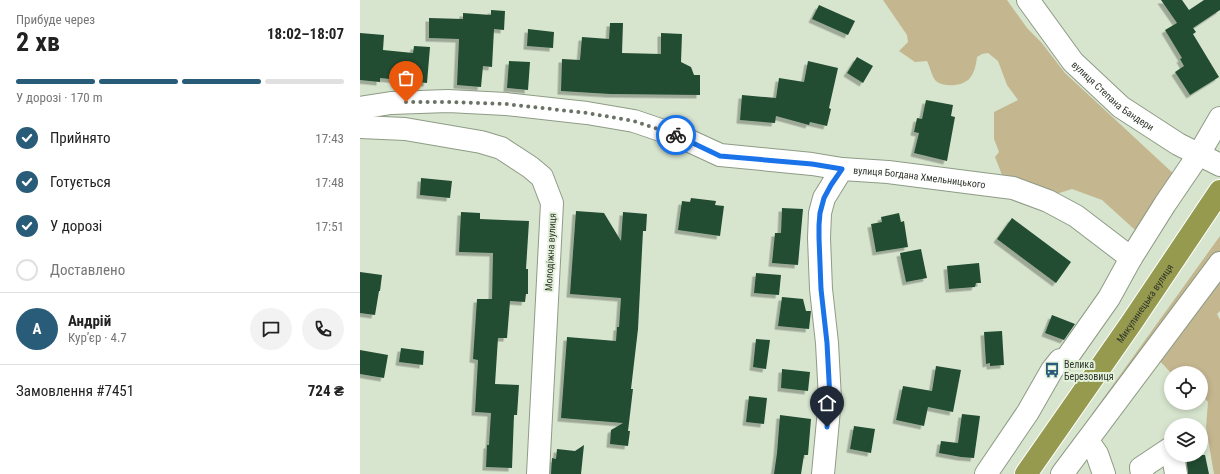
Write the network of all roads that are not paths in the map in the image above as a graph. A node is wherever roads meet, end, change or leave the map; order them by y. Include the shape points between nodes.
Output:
1 (1028, 0) edge
2 (360, 108) edge
3 (1220, 118) edge
4 (360, 127) edge
5 (1198, 154) junction
6 (1220, 165) edge
7 (842, 169) junction
8 (1220, 191) edge
9 (1131, 258) junction
10 (1220, 263) edge
11 (1088, 441) junction
12 (1164, 453) edge
13 (1174, 462) edge
14 (538, 474) edge
15 (823, 474) edge
16 (986, 474) edge
17 (1026, 474) edge
18 (1062, 474) edge
19 (1104, 474) edge
20 (1142, 474) edge
21 (1176, 474) edge

1 - 5 street, вулиця Степана Бандери via 1072,62 1121,107
2 - 7 street, вулиця Богдана Хмельницького via 391,103 448,102 506,104 587,113 634,121 681,137 720,156
3 - 5 street
4 - 14 street, Молодіжна вулиця via 404,129 481,142 501,148 542,177 552,203
5 - 6 street, вулиця Степана Бандери
5 - 9 street
7 - 9 street, вулиця Богдана Хмельницького via 888,172 1013,188 1048,201 1076,216
7 - 15 street via 824,198 820,219 821,289 830,399
8 - 17 highway, Микулинецька вулиця
9 - 16 street via 1109,298 1066,359 1060,360 1052,370 1028,412
10 - 11 street
11 - 18 street
11 - 19 street via 1097,454
12 - 20 street via 1141,468
13 - 21 street

